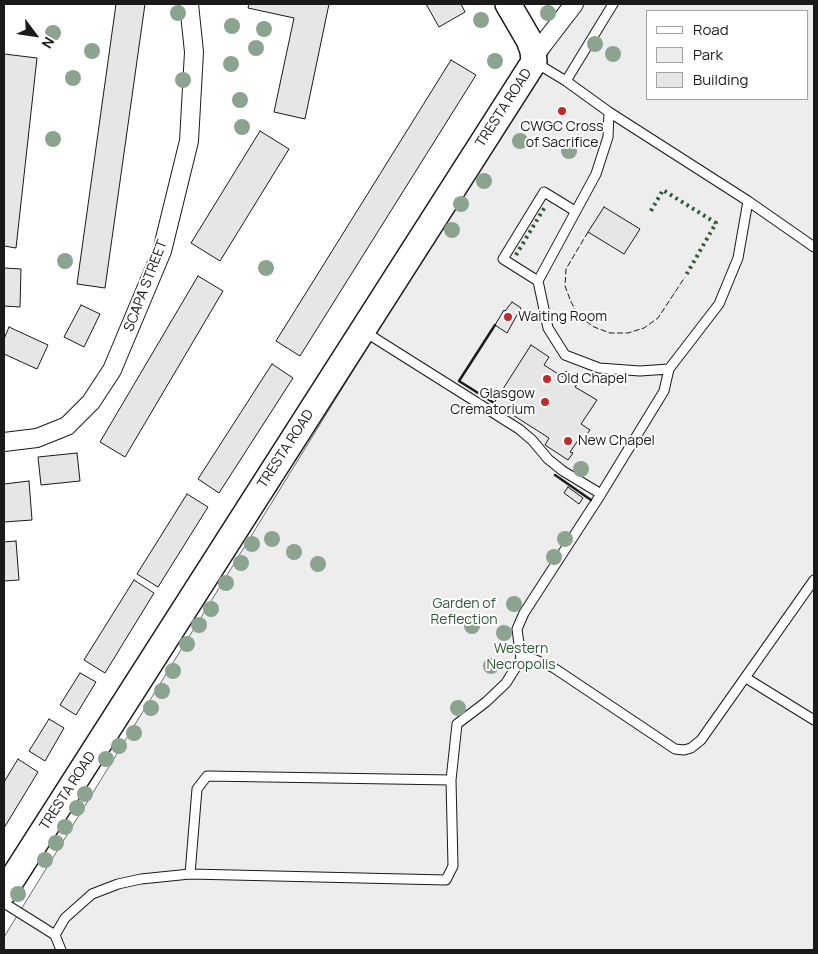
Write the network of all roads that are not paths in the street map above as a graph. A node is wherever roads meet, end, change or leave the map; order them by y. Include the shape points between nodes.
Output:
1 (189, 4) edge
2 (508, 4) edge
3 (574, 4) edge
4 (613, 4) edge
5 (534, 59) junction
6 (566, 81) junction
7 (609, 112) junction
8 (748, 201) junction
9 (575, 211) junction
10 (814, 247) edge
11 (538, 281) junction
12 (362, 330) junction
13 (669, 369) junction
14 (4, 442) edge
15 (601, 494) junction
16 (814, 580) edge
17 (521, 658) junction
18 (746, 678) junction
19 (814, 720) edge
20 (451, 780) junction
21 (190, 874) junction
22 (4, 892) edge
23 (4, 903) edge
24 (55, 935) junction
25 (61, 950) edge

1 - 14 street, SCAPA STREET via 194,52 189,141 162,251 112,370 91,402 67,426 37,438
2 - 5 street, TRESTA ROAD via 529,40
3 - 5 street
4 - 6 lane
5 - 6 lane
5 - 12 street, TRESTA ROAD
6 - 7 lane
7 - 8 lane
7 - 9 lane via 608,137 596,174
8 - 10 lane
8 - 13 lane via 738,258 719,304
9 - 11 lane
9 - 11 lane via 544,192 503,259
11 - 13 lane via 548,328 565,355 599,368
12 - 15 lane via 519,429 563,471
12 - 22 street, TRESTA ROAD
13 - 15 lane via 664,391
15 - 17 lane via 524,613 517,629
16 - 18 lane
17 - 18 lane via 529,657 554,668 675,749 692,748 701,740
17 - 20 lane via 506,683 456,724
18 - 19 lane
20 - 21 lane via 207,776 197,789
20 - 21 lane via 452,866 446,880
21 - 24 lane via 141,879 92,894 65,918
23 - 24 lane
24 - 25 lane

